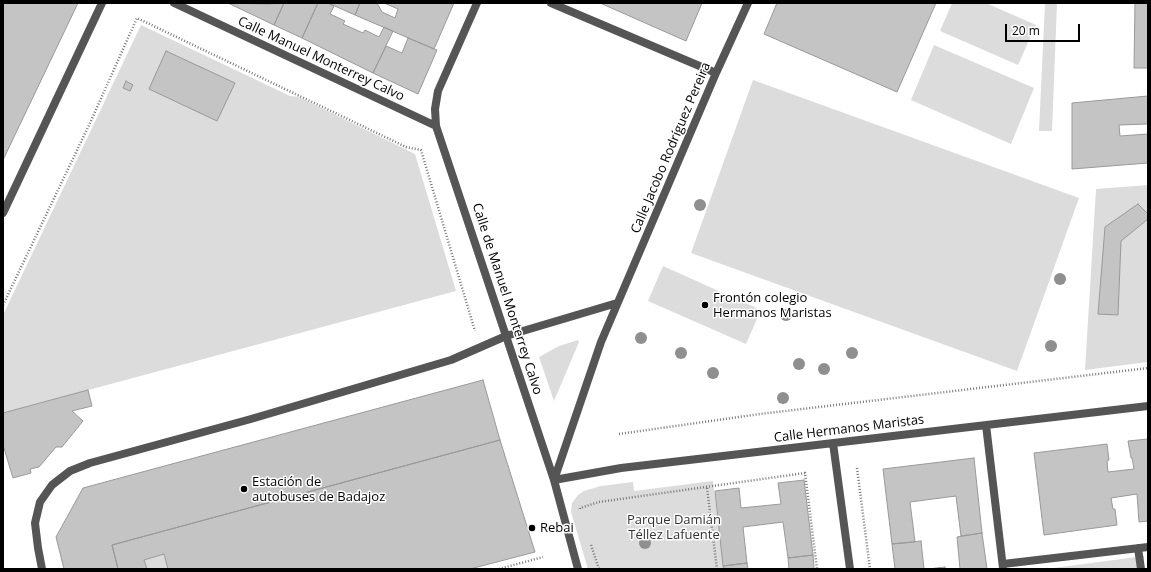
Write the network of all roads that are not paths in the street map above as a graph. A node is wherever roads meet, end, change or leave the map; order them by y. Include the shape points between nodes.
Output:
1 (102, 3) edge
2 (174, 3) edge
3 (477, 3) edge
4 (551, 3) edge
5 (748, 3) edge
6 (716, 73) junction
7 (436, 126) junction
8 (3, 214) edge
9 (617, 303) junction
10 (506, 336) junction
11 (1148, 406) edge
12 (986, 425) junction
13 (833, 443) junction
14 (554, 480) junction
15 (1148, 547) edge
16 (1138, 548) junction
17 (1003, 567) edge
18 (42, 569) edge
19 (578, 569) edge
20 (850, 569) edge
21 (1141, 569) edge

1 - 8 street
2 - 7 street, Calle Manuel Monterrey Calvo
3 - 7 street, Calle de Manuel Monterrey Calvo via 438,91
4 - 6 street
5 - 6 street, Calle Jacobo Rodríguez Pereira
6 - 9 street, Calle Jacobo Rodríguez Pereira
7 - 10 street, Calle de Manuel Monterrey Calvo
9 - 10 street
9 - 14 street, Calle Jacobo Rodríguez Pereira
10 - 14 street, Calle de Manuel Monterrey Calvo
10 - 18 street via 451,360 90,463 70,472 52,485 40,502 35,523
11 - 12 street, Calle Hermanos Maristas
12 - 13 street, Calle Hermanos Maristas
12 - 17 street
13 - 14 street, Calle Hermanos Maristas via 621,468
13 - 20 street
14 - 19 street
15 - 16 street
16 - 17 street
16 - 21 street

